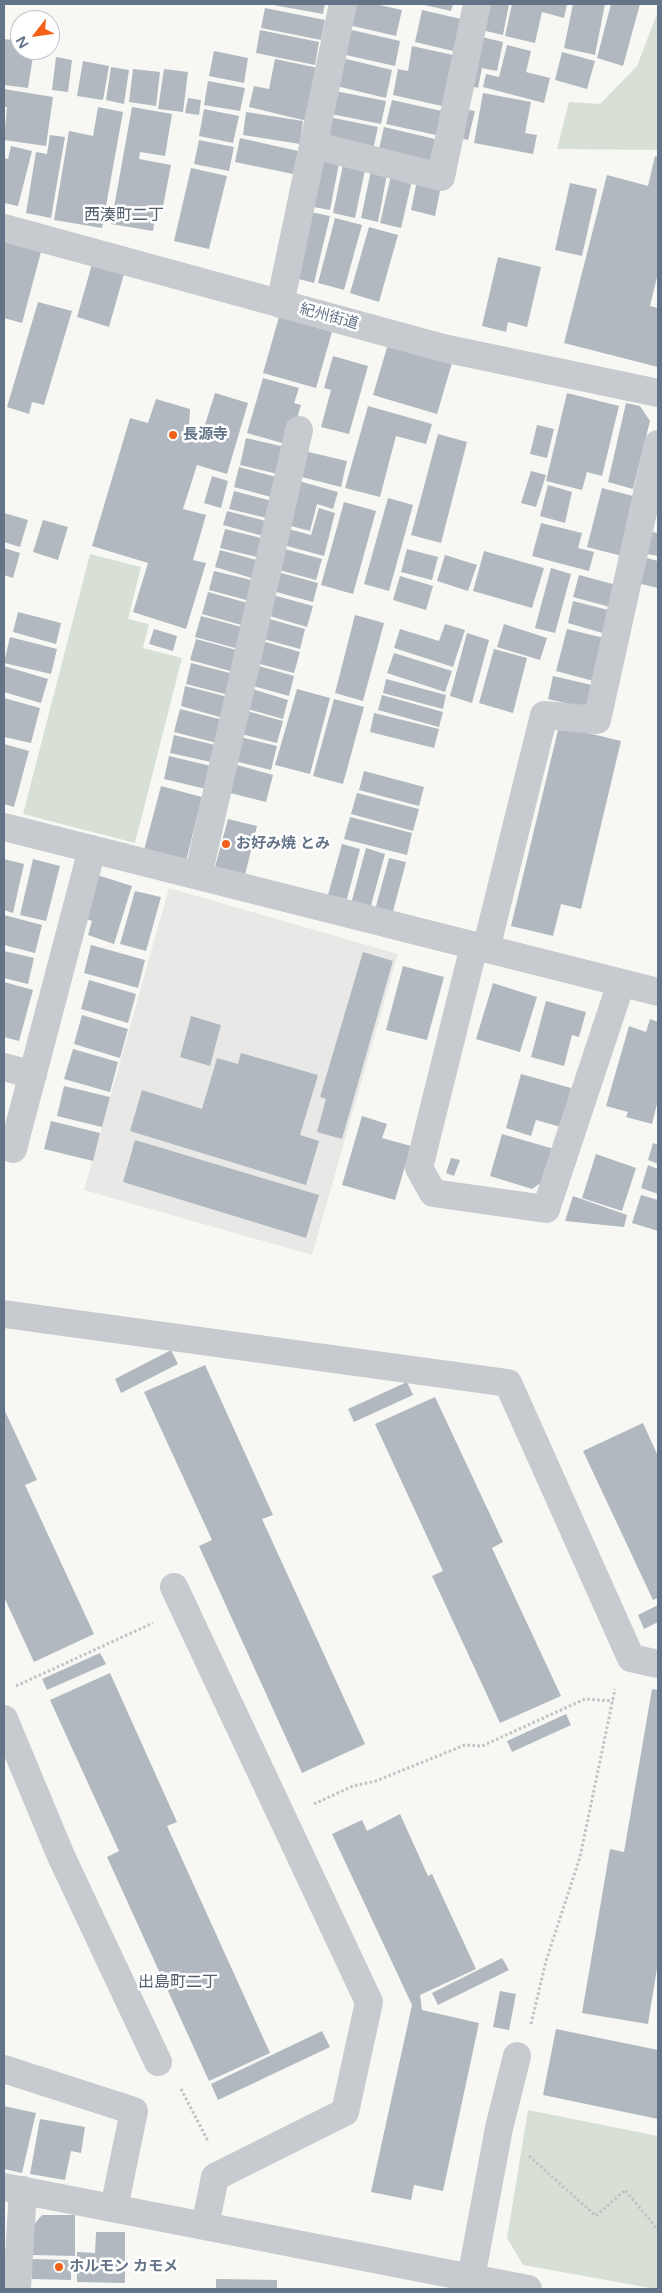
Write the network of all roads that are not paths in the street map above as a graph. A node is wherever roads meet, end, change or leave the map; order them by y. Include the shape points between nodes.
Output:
1 (342, 4) edge
2 (477, 4) edge
3 (313, 145) junction
4 (4, 228) edge
5 (280, 304) junction
6 (658, 393) edge
7 (299, 430) dead end
8 (658, 444) edge
9 (4, 827) edge
10 (92, 850) junction
11 (198, 876) junction
12 (480, 947) junction
13 (620, 983) junction
14 (658, 992) edge
15 (4, 1067) edge
16 (33, 1075) junction
17 (13, 1148) dead end
18 (4, 1314) edge
19 (180, 1598) road end
20 (658, 1664) edge
21 (4, 1719) edge
22 (517, 2056) road end
23 (158, 2062) road end
24 (4, 2069) edge
25 (13, 2189) edge
26 (114, 2208) junction
27 (205, 2226) junction
28 (471, 2278) junction
29 (17, 2289) edge
30 (528, 2289) edge

1 - 3 street
2 - 3 street via 441,177
3 - 5 street
4 - 5 street, 紀州街道
5 - 6 street, 紀州街道 via 443,348
7 - 11 street
8 - 12 street via 597,720 544,715
9 - 10 street
10 - 11 street
10 - 16 street
11 - 12 street
12 - 13 street
12 - 13 street via 419,1168 433,1193 546,1209
13 - 14 street
15 - 16 street
16 - 17 street
18 - 20 street via 508,1383 631,1658
19 - 27 street via 369,2002 344,2112 215,2178
21 - 23 street via 61,1856
22 - 28 street via 498,2128
24 - 26 street via 134,2111
25 - 26 street
25 - 29 street
26 - 27 street
27 - 28 street
28 - 30 street

